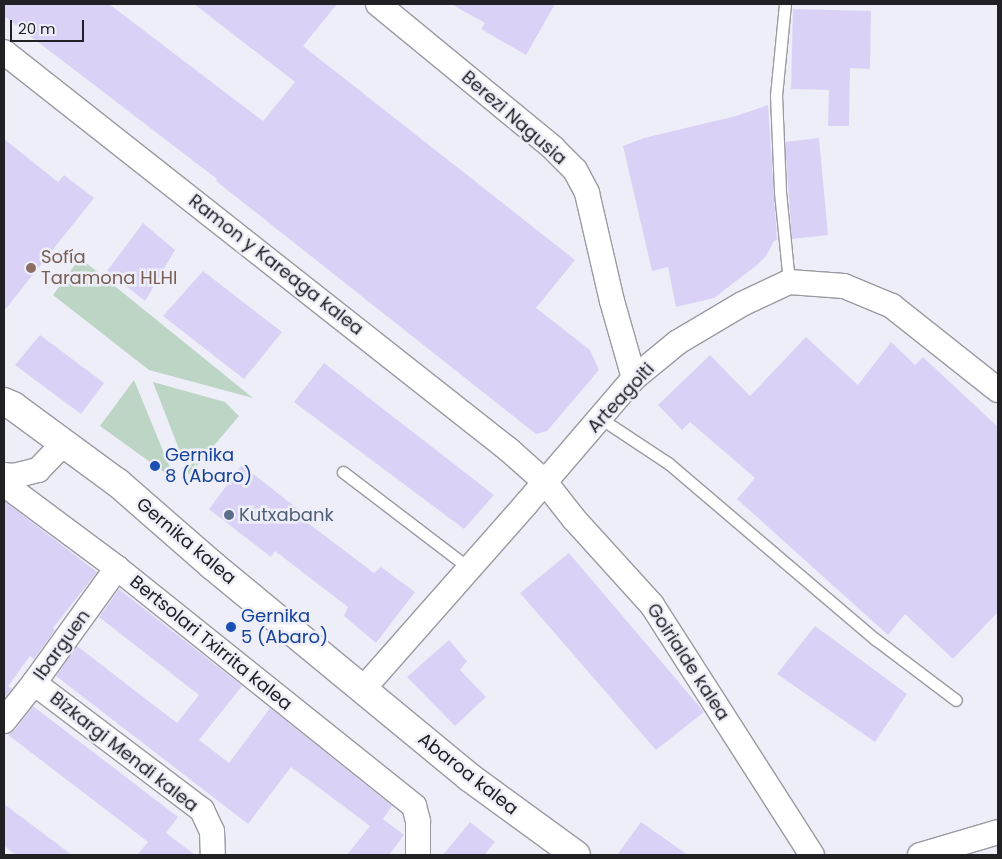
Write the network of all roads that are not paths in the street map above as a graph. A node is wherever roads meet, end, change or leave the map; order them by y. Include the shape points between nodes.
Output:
1 (378, 4) edge
2 (785, 4) edge
3 (4, 52) edge
4 (788, 282) junction
5 (634, 378) junction
6 (998, 390) edge
7 (4, 402) edge
8 (600, 418) junction
9 (64, 443) junction
10 (343, 472) dead end
11 (4, 475) edge
12 (545, 482) junction
13 (4, 484) edge
14 (118, 568) junction
15 (469, 568) junction
16 (34, 683) junction
17 (362, 689) junction
18 (956, 700) dead end
19 (4, 722) edge
20 (998, 832) edge
21 (213, 855) edge
22 (418, 855) edge
23 (576, 855) edge
24 (812, 855) edge
25 (920, 855) edge

1 - 5 street, Berezi Nagusia via 554,148 575,170 587,193
2 - 4 lane via 776,95
3 - 12 street, Ramon y Kareaga kalea
4 - 5 street, Arteagoiti via 742,304 678,342
4 - 6 street, Arteagoiti via 844,286 892,306
5 - 8 street, Arteagoiti
7 - 9 main road, Gernika kalea
8 - 12 street, Arteagoiti
8 - 18 lane via 668,463 875,639
9 - 11 street via 38,470
9 - 17 main road, Gernika kalea via 118,483
10 - 15 lane
12 - 15 street, Arteagoiti
12 - 24 street, Goirialde kalea via 652,605
13 - 14 street, Bertsolari Txirrita kalea
14 - 16 street, Ibarguen
14 - 22 street, Bertsolari Txirrita kalea via 414,806 418,821
15 - 17 street, Arteagoiti
16 - 19 street, Ibarguen
16 - 21 street, Bizkargi Mendi kalea via 202,810 212,830
17 - 23 main road, Abaroa kalea via 469,777
20 - 25 street

